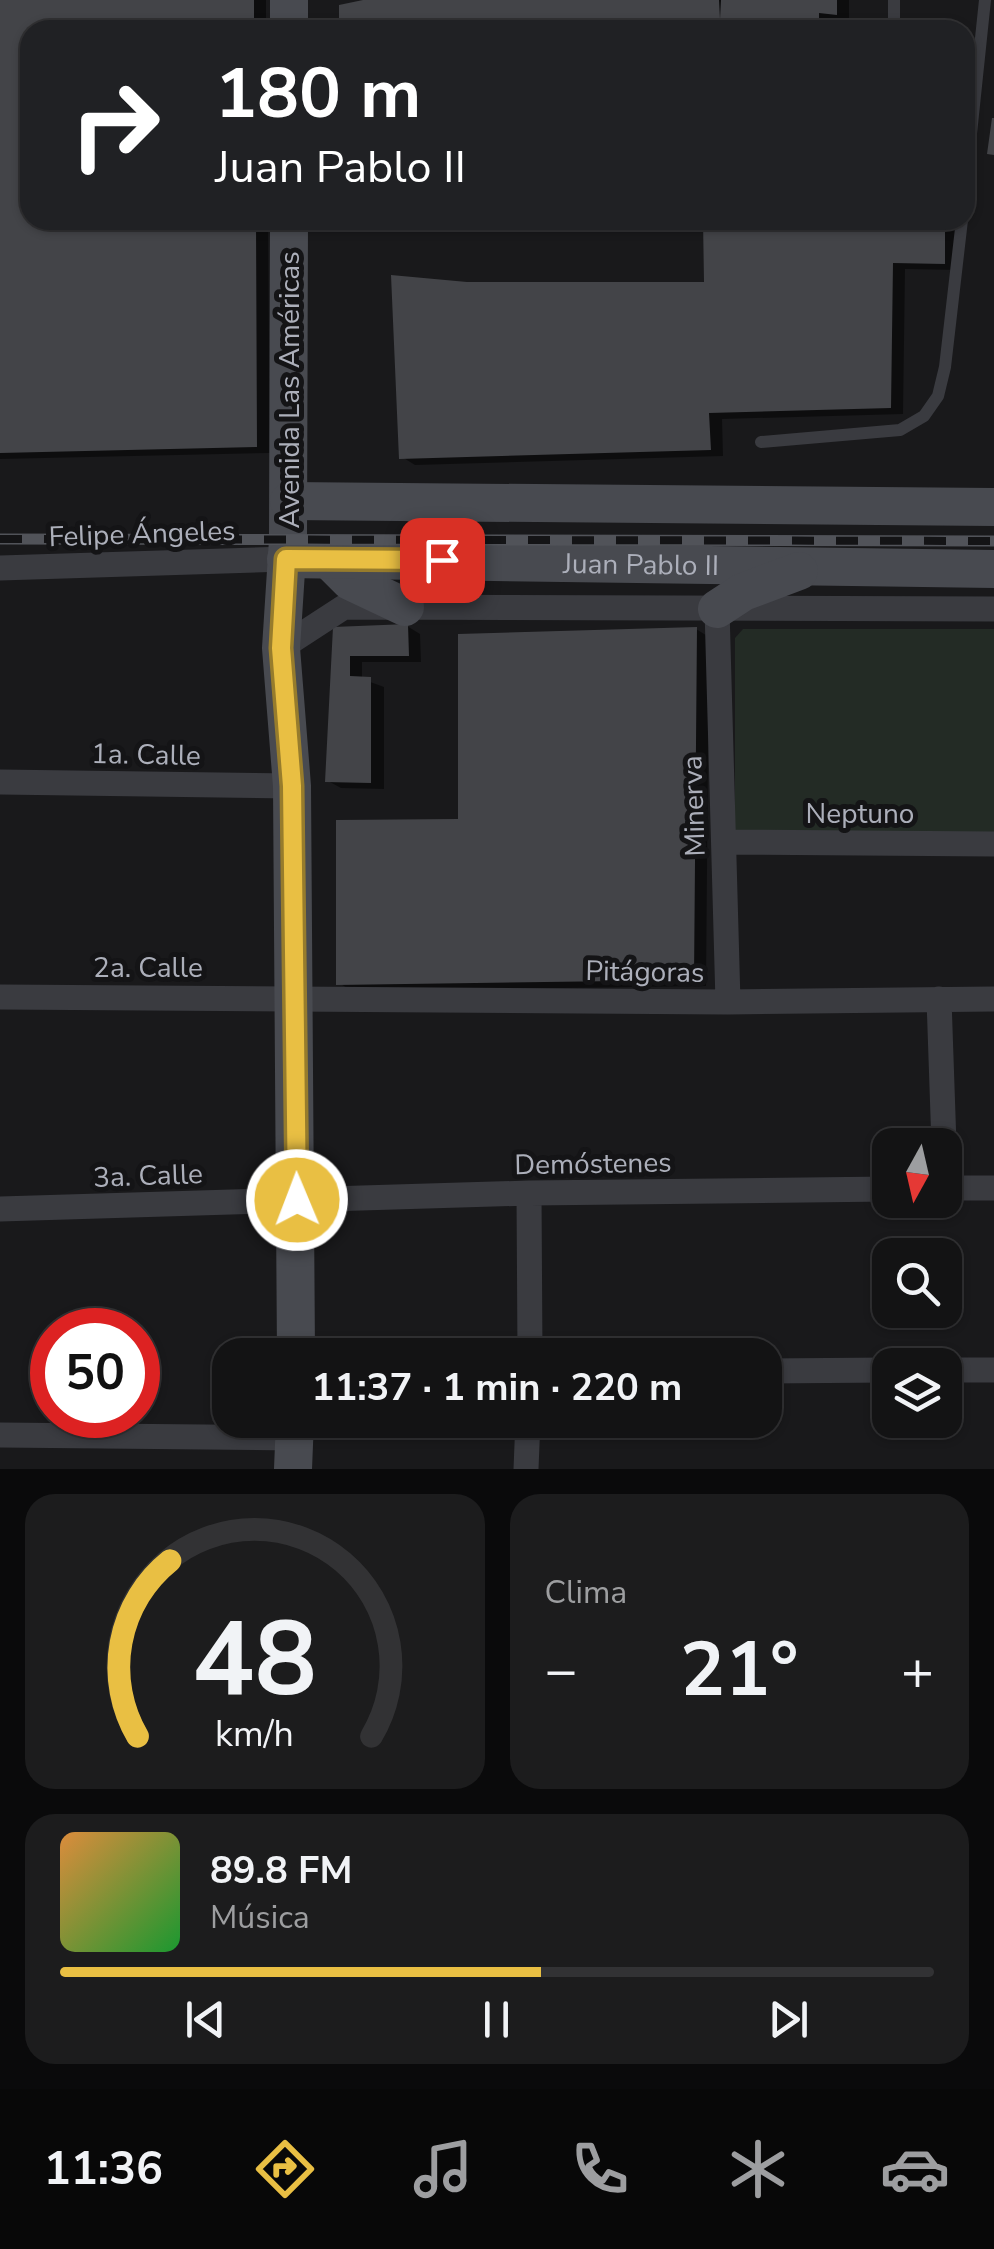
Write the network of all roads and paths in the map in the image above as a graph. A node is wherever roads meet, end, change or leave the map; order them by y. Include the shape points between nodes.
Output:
1 (985, 0) edge
2 (975, 62) edge
3 (289, 230) edge
4 (961, 230) edge
5 (761, 442) dead end
6 (289, 501) junction
7 (994, 507) edge
8 (327, 558) junction
9 (286, 559) junction
10 (825, 563) junction
11 (0, 568) edge
12 (994, 569) edge
13 (406, 608) junction
14 (994, 608) edge
15 (718, 609) junction
16 (281, 648) junction
17 (0, 782) edge
18 (292, 786) junction
19 (725, 842) junction
20 (994, 844) edge
21 (0, 997) edge
22 (296, 998) junction
23 (939, 999) junction
24 (994, 999) edge
25 (728, 1002) junction
26 (943, 1128) edge
27 (962, 1188) edge
28 (994, 1188) edge
29 (872, 1189) edge
30 (528, 1193) junction
31 (297, 1200) junction
32 (0, 1209) edge
33 (296, 1338) edge
34 (530, 1338) edge
35 (872, 1370) edge
36 (962, 1370) edge
37 (994, 1370) edge
38 (782, 1371) edge
39 (0, 1434) edge
40 (527, 1438) edge
41 (294, 1442) edge
42 (526, 1469) edge

1 - 2 lane
3 - 6 main road, Avenida Las Américas
4 - 5 lane via 945,366 938,396 924,416 900,430
6 - 7 main road, Juan Pablo II
6 - 9 main road, Avenida Las Américas
8 - 9 main road, Juan Pablo II
8 - 10 main road, Juan Pablo II
8 - 13 main road via 350,581
9 - 11 street, Felipe Ángeles
9 - 16 main road, Avenida Las Américas
10 - 12 main road, Juan Pablo II
10 - 15 main road via 742,592
13 - 15 street
13 - 16 street via 344,606
14 - 15 street
15 - 19 street, Minerva
16 - 18 main road, Avenida Las Américas
17 - 18 street, 1a. Calle
18 - 22 main road, Avenida Las Américas
19 - 20 street, Neptuno
19 - 25 street, Minerva
21 - 22 street, 2a. Calle
22 - 25 street, Pitágoras
22 - 31 main road, Avenida Las Américas
23 - 24 street, Pitágoras
23 - 25 street, Pitágoras
23 - 26 street
27 - 28 street
29 - 30 street, Demóstenes
30 - 31 street, Demóstenes
30 - 34 street
31 - 32 street, 3a. Calle
31 - 33 main road, Avenida Las Américas
35 - 38 street
36 - 37 street
39 - 41 street
40 - 42 street

